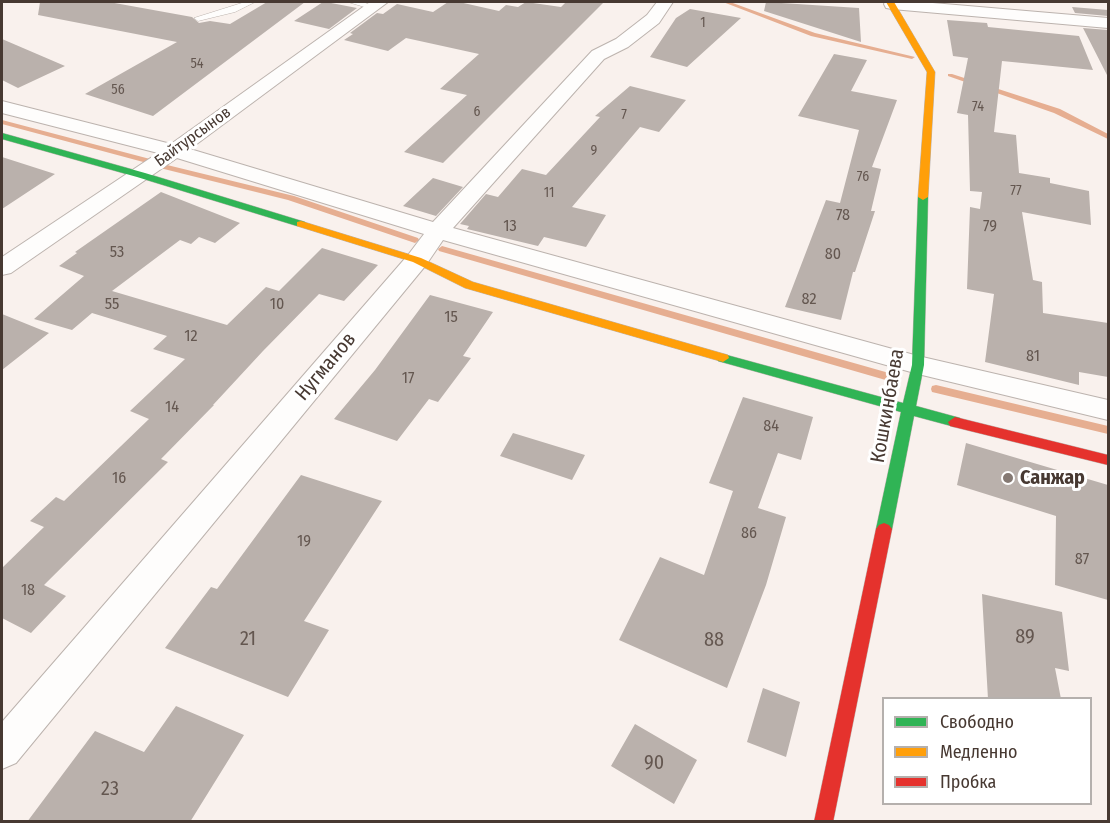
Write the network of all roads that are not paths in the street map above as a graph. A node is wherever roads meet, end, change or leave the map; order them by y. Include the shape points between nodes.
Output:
1 (251, 2) edge
2 (665, 2) edge
3 (368, 3) edge
4 (891, 3) edge
5 (198, 18) dead end
6 (1108, 23) edge
7 (2, 107) edge
8 (2, 136) edge
9 (175, 151) junction
10 (141, 175) junction
11 (438, 231) junction
12 (417, 260) junction
13 (2, 268) edge
14 (918, 365) junction
15 (1108, 410) edge
16 (909, 411) junction
17 (1108, 460) edge
18 (2, 750) edge
19 (823, 822) edge

1 - 5 lane
2 - 11 street, Нугманов via 653,19 622,43 598,55
3 - 9 street, Байтурсынов
4 - 6 street
4 - 14 street, Кошкинбаева via 931,72
7 - 9 street
8 - 10 street
9 - 10 street, Байтурсынов
9 - 11 street
10 - 12 street
10 - 13 street, Байтурсынов
11 - 12 street, Нугманов
11 - 14 street
12 - 16 street via 469,285
12 - 18 street, Нугманов
14 - 15 street
14 - 16 street, Кошкинбаева
16 - 17 street
16 - 19 street, Кошкинбаева

